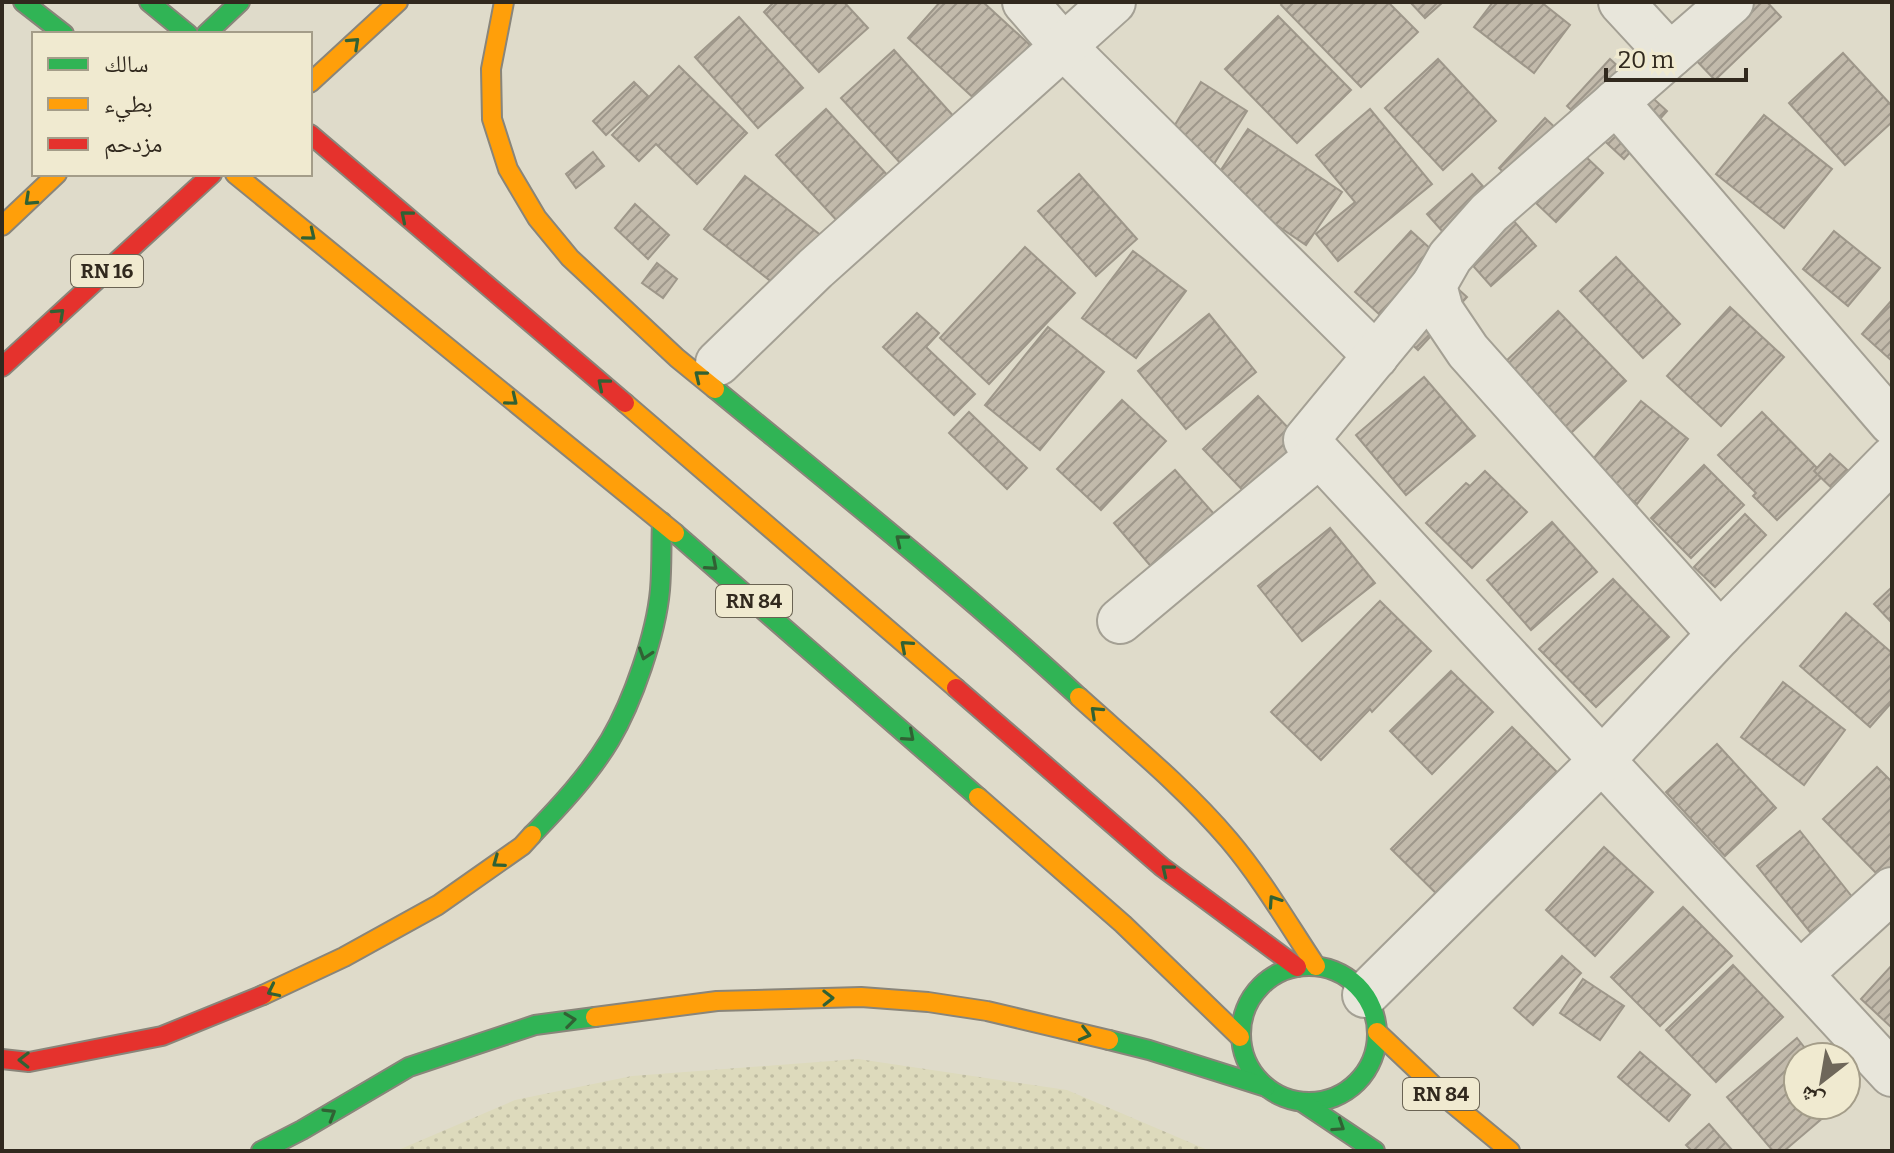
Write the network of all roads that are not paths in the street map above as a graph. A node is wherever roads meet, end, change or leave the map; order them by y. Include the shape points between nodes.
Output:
1 (23, 2) edge
2 (240, 2) edge
3 (398, 2) edge
4 (504, 2) edge
5 (1025, 2) edge
6 (1113, 2) edge
7 (1621, 2) edge
8 (1731, 2) edge
9 (153, 5) edge
10 (61, 32) edge
11 (186, 32) edge
12 (208, 32) edge
13 (1063, 46) junction
14 (1670, 55) junction
15 (312, 81) edge
16 (1616, 102) junction
17 (312, 136) edge
18 (55, 176) edge
19 (210, 176) edge
20 (242, 180) edge
21 (2, 226) edge
22 (1434, 285) junction
23 (1376, 356) junction
24 (718, 363) dead end
25 (2, 367) edge
26 (1892, 423) edge
27 (1319, 455) junction
28 (1892, 459) edge
29 (662, 522) junction
30 (1120, 621) dead end
31 (1720, 634) junction
32 (1602, 760) junction
33 (1892, 890) edge
34 (1316, 966) junction
35 (1297, 967) junction
36 (1800, 974) junction
37 (1371, 1013) junction
38 (1240, 1037) junction
39 (2, 1059) edge
40 (1892, 1074) edge
41 (1266, 1087) junction
42 (1302, 1102) junction
43 (261, 1151) edge
44 (1375, 1151) edge
45 (1510, 1151) edge

1 - 10 main road
2 - 12 main road
15 -> 3 main road
34 -> 4 main road via 1255,873 1180,790 1011,634 677,358 570,258 537,218 508,169 492,119 491,69
5 - 13 street
6 - 13 street
7 - 14 street
8 - 14 street
9 - 11 main road
13 - 23 street
13 - 24 street
14 - 16 street
16 - 22 street via 1489,213 1450,257
16 - 26 street
35 -> 17 main road, RN 84 via 1162,867
18 -> 21 main road
25 -> 19 main road, RN 16
20 -> 29 main road, RN 84
22 - 23 street
22 - 31 street via 1441,311 1468,351
23 - 27 street via 1306,440
27 - 30 street
27 - 32 street
28 - 31 street
29 -> 38 main road, RN 84 via 1123,924
29 -> 39 main road via 660,590 635,686 610,740 567,799 522,846 438,905 250,1001 162,1036 29,1062
31 - 32 street
32 - 36 street
32 - 37 street
33 - 36 street
34 - 35 main road
34 - 37 main road via 1351,981
35 - 38 main road via 1262,984 1242,1017
36 - 40 street
37 - 42 main road via 1375,1051 1368,1069 1340,1095
37 - 45 main road, RN 84 via 1442,1094
38 - 41 main road via 1253,1073
41 - 42 main road
43 -> 41 main road via 409,1067 535,1025 717,1001 861,997 987,1011 1149,1050
42 -> 44 main road

